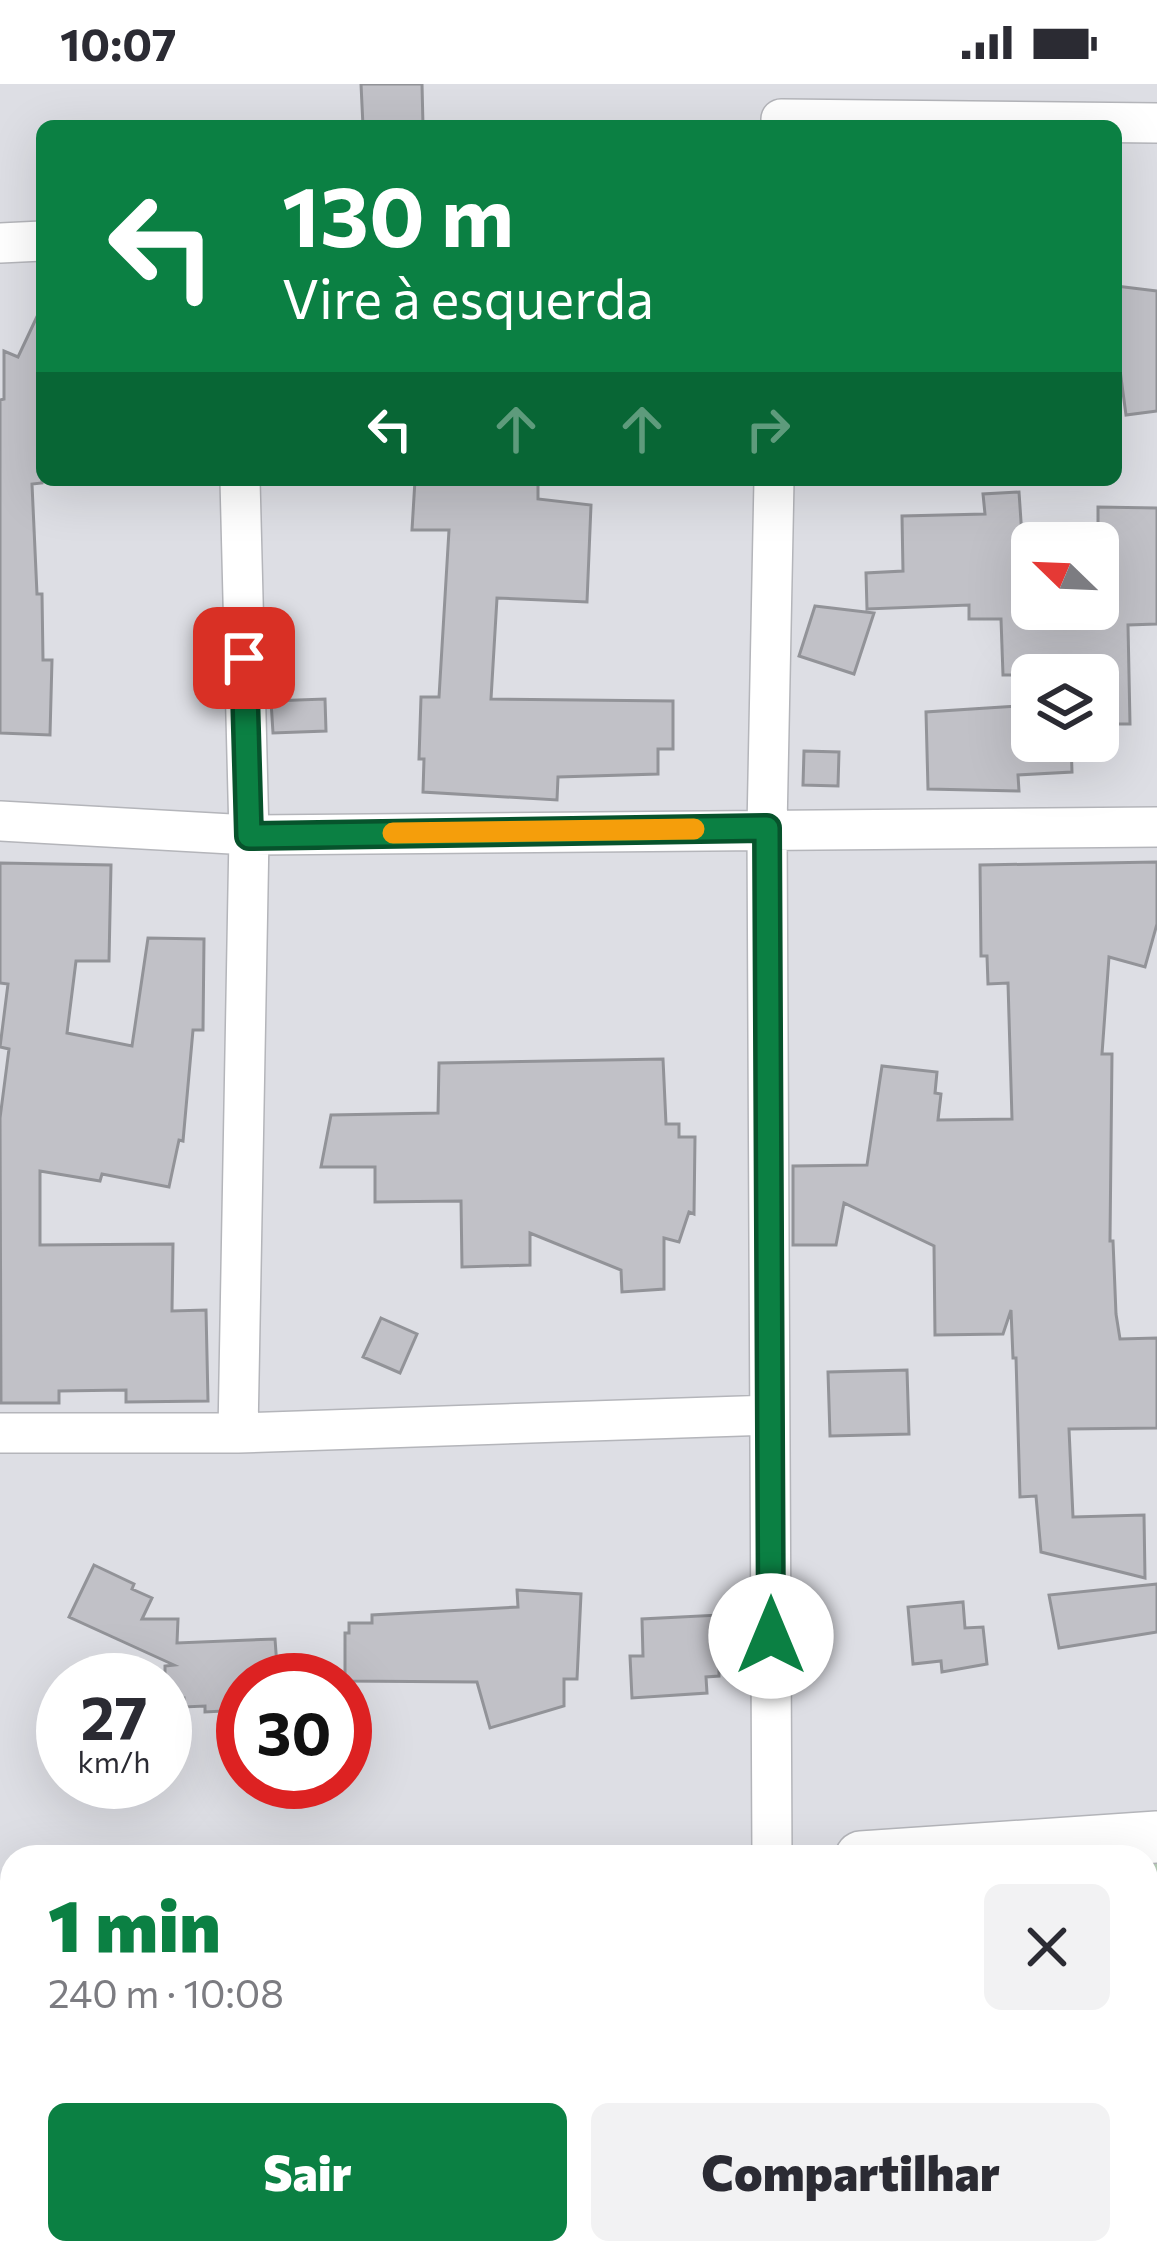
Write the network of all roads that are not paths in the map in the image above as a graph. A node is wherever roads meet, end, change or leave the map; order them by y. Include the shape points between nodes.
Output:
1 (781, 110) edge
2 (1070, 120) edge
3 (1122, 122) edge
4 (1157, 123) edge
5 (36, 241) edge
6 (0, 243) edge
7 (239, 486) edge
8 (774, 486) edge
9 (0, 821) edge
10 (1157, 827) edge
11 (767, 828) junction
12 (249, 836) junction
13 (769, 1415) junction
14 (0, 1433) edge
15 (238, 1433) junction
16 (1157, 1837) edge
17 (772, 1845) edge
18 (1039, 1845) edge

1 - 2 street
3 - 4 street
5 - 6 street
7 - 12 street
8 - 11 street
9 - 12 street
10 - 11 street
11 - 12 street
11 - 13 street
12 - 15 street
13 - 15 street
13 - 17 street
14 - 15 street
16 - 18 street

